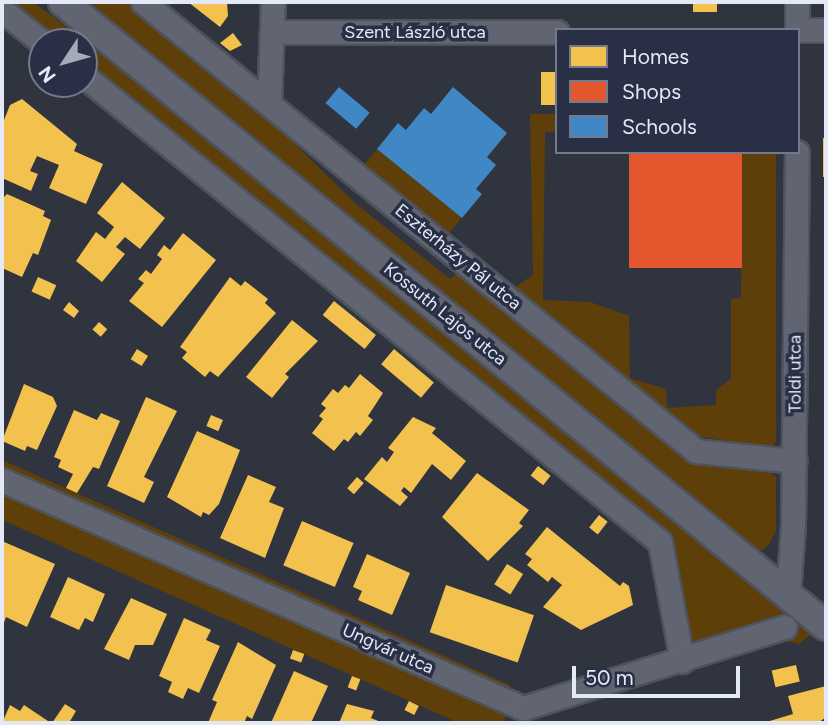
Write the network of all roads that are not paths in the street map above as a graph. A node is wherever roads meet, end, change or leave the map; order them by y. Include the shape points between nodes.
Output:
1 (63, 2) edge
2 (143, 2) edge
3 (273, 2) edge
4 (797, 2) edge
5 (5, 20) edge
6 (798, 28) edge
7 (800, 30) edge
8 (826, 30) edge
9 (273, 32) junction
10 (555, 32) edge
11 (28, 34) edge
12 (98, 87) edge
13 (269, 104) junction
14 (797, 154) edge
15 (794, 461) junction
16 (2, 480) edge
17 (788, 595) junction
18 (826, 626) edge
19 (785, 627) dead end
20 (682, 661) junction
21 (525, 716) edge

1 - 17 street, Kossuth Lajos utca
2 - 13 street, Eszterházy Pál utca
3 - 9 street
4 - 6 street
5 - 11 street
7 - 8 street
9 - 10 street, Szent László utca
9 - 13 street
12 - 20 street via 660,542
13 - 15 street, Eszterházy Pál utca via 696,451
14 - 15 street, Toldi utca
15 - 17 street, Toldi utca
16 - 21 street, Ungvár utca
17 - 18 street, Kossuth Lajos utca
19 - 20 street, Ungvár utca
20 - 21 street, Ungvár utca

